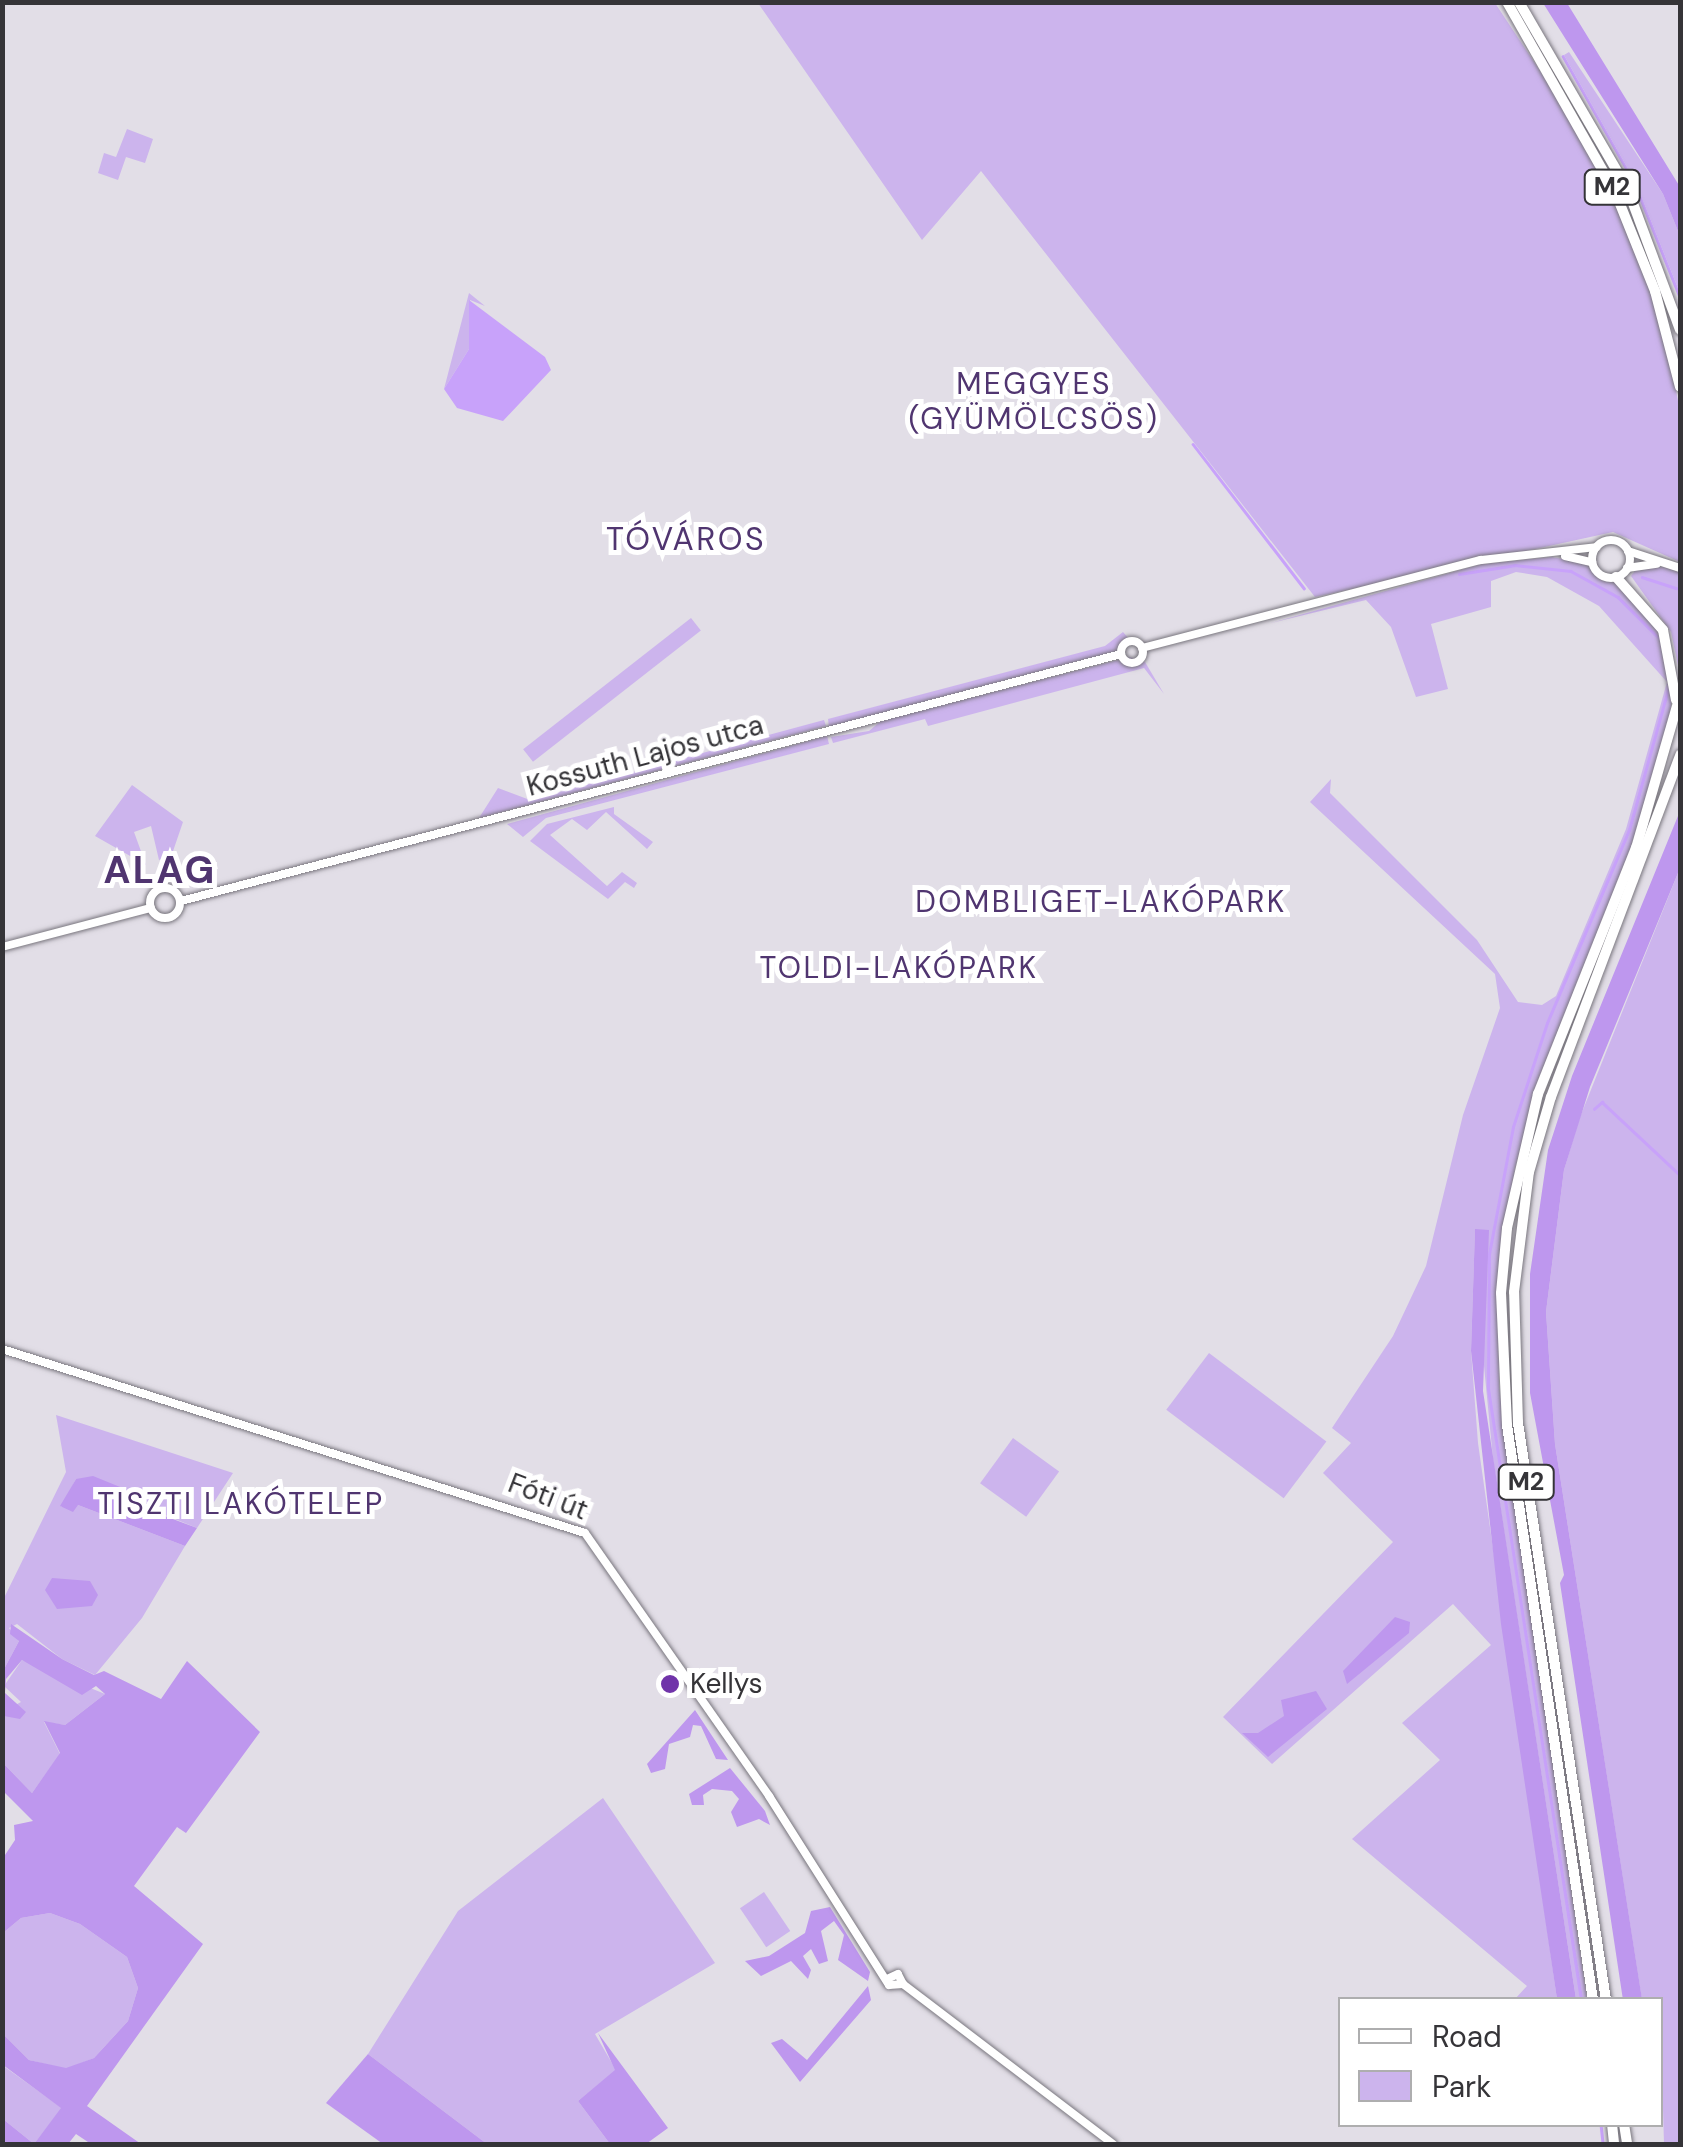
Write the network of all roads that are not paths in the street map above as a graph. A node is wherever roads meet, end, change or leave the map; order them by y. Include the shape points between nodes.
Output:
1 (1506, 2) edge
2 (1520, 2) edge
3 (1680, 330) edge
4 (1680, 386) edge
5 (1596, 548) junction
6 (1628, 551) junction
7 (1550, 554) junction
8 (1592, 562) junction
9 (1666, 564) junction
10 (1627, 568) junction
11 (1680, 568) edge
12 (1616, 577) junction
13 (1142, 648) junction
14 (1121, 654) junction
15 (1680, 696) edge
16 (1676, 718) junction
17 (1680, 755) edge
18 (1680, 779) edge
19 (1661, 818) junction
20 (181, 901) junction
21 (151, 908) junction
22 (2, 948) edge
23 (2, 1349) edge
24 (1593, 1997) edge
25 (1606, 1997) edge
26 (1113, 2144) edge

1 - 4 highway, M2 via 1616,194 1655,291
2 - 3 highway, M2 via 1628,190
5 - 6 street via 1613,540
5 - 7 street
5 - 8 street
6 - 9 street
6 - 10 street
7 - 8 street
7 - 13 street via 1465,564
8 - 12 street via 1598,573
9 - 10 street
9 - 11 street
10 - 12 street
12 - 16 highway via 1639,595 1667,638
13 - 14 street via 1130,641
13 - 14 street via 1135,662
14 - 20 street, Kossuth Lajos utca
15 - 16 highway, M2
16 - 24 highway, M2 via 1636,848 1538,1094 1507,1228 1502,1293 1507,1424
17 - 19 highway, M2
18 - 19 highway
19 - 25 highway, M2 via 1551,1097 1529,1172 1514,1292 1518,1423
20 - 21 street via 178,913 167,918
20 - 21 street via 174,890 162,888 152,895
21 - 22 street
23 - 26 street, Fóti út via 584,1533 892,1976

